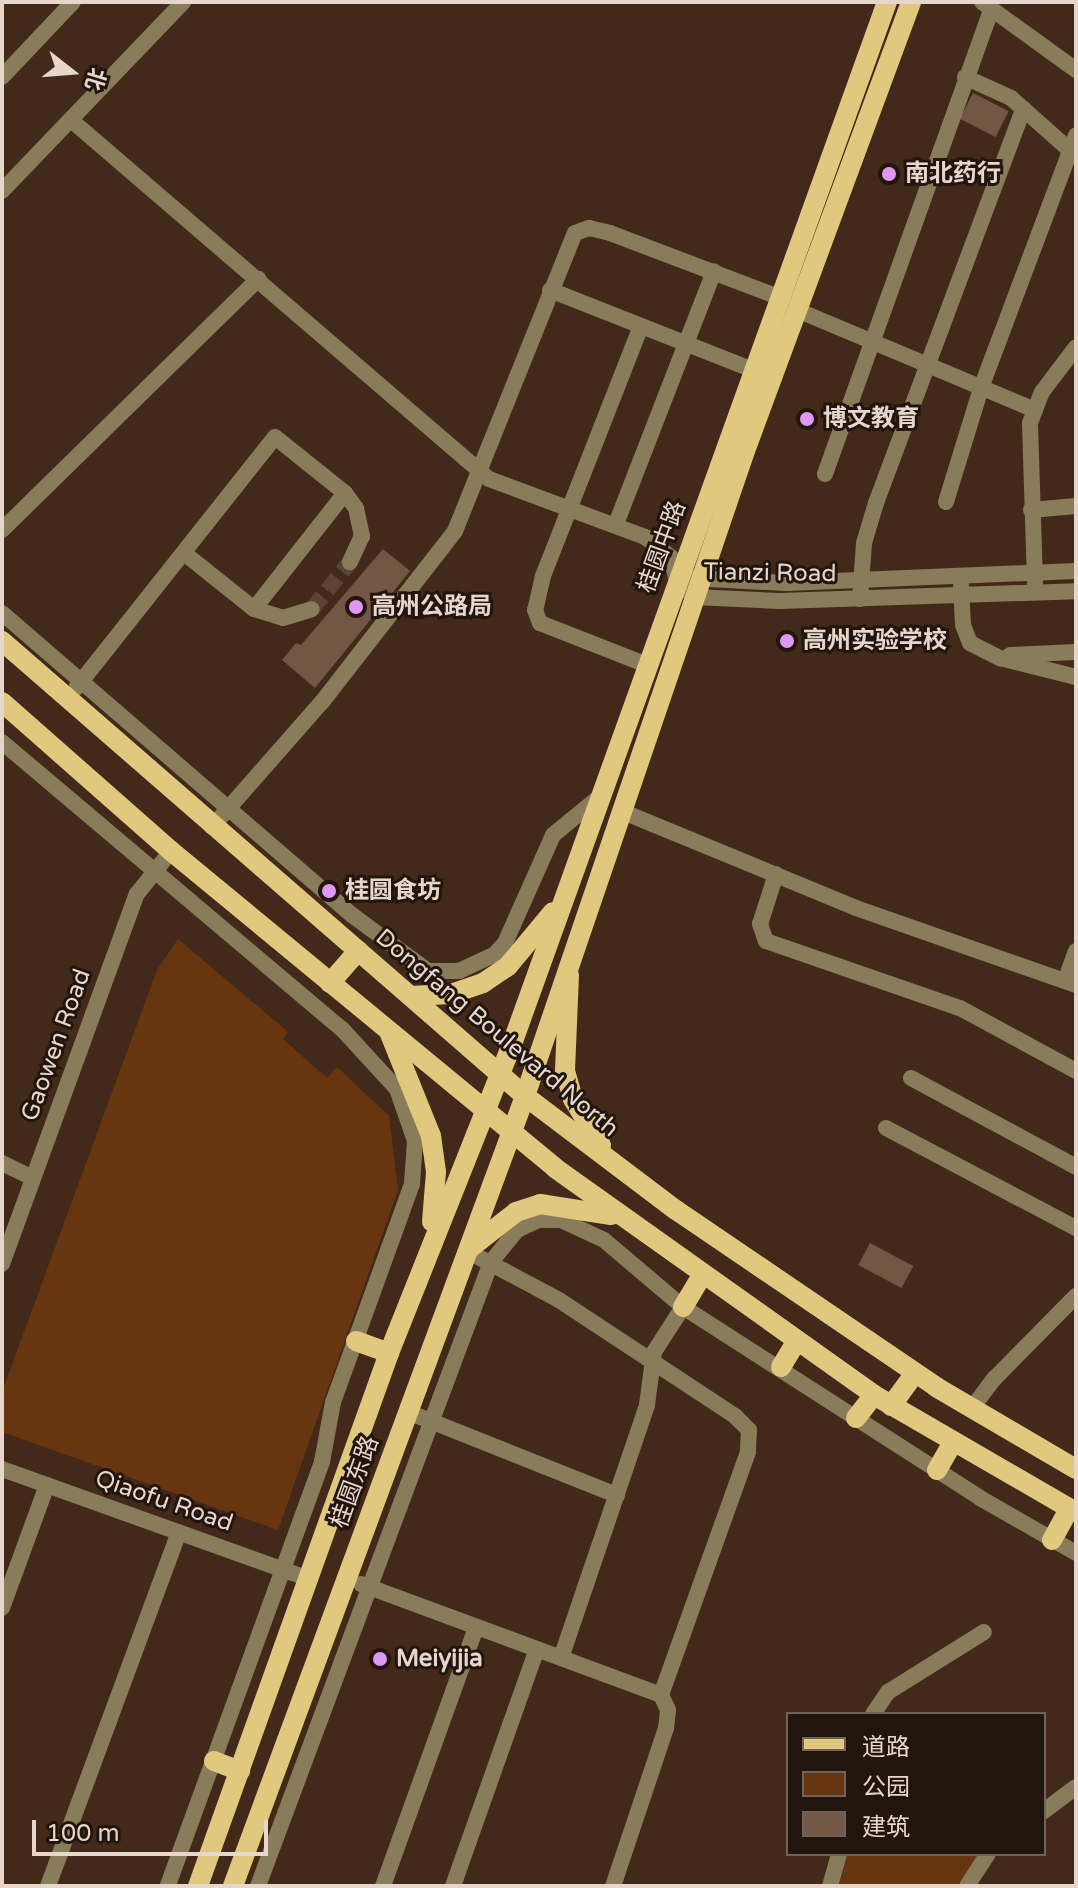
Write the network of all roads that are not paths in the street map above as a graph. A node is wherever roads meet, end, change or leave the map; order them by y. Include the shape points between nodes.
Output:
1 (73, 2) edge
2 (183, 2) edge
3 (887, 2) edge
4 (911, 2) edge
5 (987, 6) edge
6 (1076, 70) edge
7 (2, 77) edge
8 (965, 77) junction
9 (1023, 109) junction
10 (71, 120) junction
11 (1073, 147) edge
12 (2, 191) edge
13 (714, 271) junction
14 (258, 279) junction
15 (550, 290) junction
16 (789, 304) junction
17 (641, 326) junction
18 (871, 343) junction
19 (685, 344) junction
20 (1076, 347) edge
21 (927, 366) junction
22 (753, 370) junction
23 (981, 388) junction
24 (1035, 410) junction
25 (479, 470) junction
26 (825, 474) dead end
27 (345, 493) junction
28 (946, 502) dead end
29 (1076, 506) edge
30 (569, 508) junction
31 (1031, 510) junction
32 (616, 524) junction
33 (2, 530) edge
34 (185, 554) junction
35 (350, 562) tunnel mouth
36 (1076, 571) edge
37 (1034, 573) junction
38 (961, 576) junction
39 (859, 580) junction
40 (677, 581) junction
41 (697, 588) junction
42 (1076, 591) edge
43 (1036, 593) junction
44 (962, 595) junction
45 (860, 599) junction
46 (254, 609) junction
47 (312, 609) tunnel mouth
48 (2, 613) edge
49 (2, 641) edge
50 (1076, 652) edge
51 (1000, 658) junction
52 (647, 665) junction
53 (1076, 677) edge
54 (81, 682) junction
55 (67, 699) junction
56 (2, 702) edge
57 (2, 742) edge
58 (598, 798) junction
59 (228, 805) junction
60 (621, 811) junction
61 (212, 827) junction
62 (171, 851) junction
63 (154, 869) junction
64 (776, 874) junction
65 (567, 893) junction
66 (358, 951) junction
67 (1076, 951) edge
68 (568, 960) junction
69 (330, 983) junction
70 (1070, 983) edge
71 (411, 996) junction
72 (389, 1031) junction
73 (1076, 1071) edge
74 (500, 1075) junction
75 (911, 1078) dead end
76 (525, 1096) junction
77 (485, 1110) junction
78 (886, 1128) dead end
79 (510, 1131) junction
80 (612, 1162) junction
81 (2, 1163) edge
82 (1076, 1167) edge
83 (33, 1178) junction
84 (623, 1219) junction
85 (1076, 1228) edge
86 (429, 1251) junction
87 (467, 1251) junction
88 (491, 1262) junction
89 (2, 1264) edge
90 (702, 1275) junction
91 (1076, 1296) edge
92 (683, 1307) junction
93 (356, 1341) junction
94 (796, 1342) junction
95 (389, 1353) junction
96 (651, 1361) junction
97 (781, 1367) junction
98 (915, 1373) junction
99 (882, 1400) junction
100 (972, 1408) junction
101 (408, 1412) junction
102 (856, 1418) junction
103 (433, 1424) junction
104 (952, 1444) junction
105 (2, 1469) edge
106 (1076, 1469) edge
107 (937, 1470) junction
108 (47, 1485) junction
109 (617, 1495) junction
110 (1072, 1510) edge
111 (179, 1532) junction
112 (1052, 1540) junction
113 (1076, 1553) edge
114 (284, 1568) junction
115 (310, 1579) junction
116 (358, 1583) junction
117 (2, 1608) edge
118 (476, 1627) junction
119 (984, 1632) dead end
120 (537, 1649) junction
121 (561, 1658) junction
122 (661, 1695) junction
123 (874, 1712) edge
124 (214, 1761) junction
125 (240, 1771) junction
126 (271, 1782) junction
127 (1076, 1787) edge
128 (292, 1789) junction
129 (1046, 1810) edge
130 (838, 1856) edge
131 (987, 1856) edge
132 (48, 1886) edge
133 (168, 1886) edge
134 (198, 1886) edge
135 (233, 1886) edge
136 (258, 1886) edge
137 (383, 1886) edge
138 (453, 1886) edge
139 (613, 1886) edge
140 (830, 1886) edge
141 (967, 1886) edge

1 - 7 street
2 - 10 street
3 - 16 main road, 桂圆中路
4 - 16 main road, 桂圆中路
5 - 6 street
5 - 8 street
8 - 9 street
8 - 18 street
9 - 11 street
9 - 21 street
10 - 12 street
10 - 14 street
11 - 23 street
13 - 15 street via 610,233 583,229 571,238
13 - 16 street
13 - 19 street
14 - 25 street
14 - 33 street
15 - 17 street
15 - 25 street
16 - 18 street
16 - 22 main road, 桂圆中路
16 - 41 main road, 桂圆中路
17 - 19 street
17 - 30 street
18 - 21 street
18 - 26 street
19 - 22 street
19 - 32 street
20 - 24 street
21 - 23 street
21 - 39 street via 876,503
22 - 40 main road, 桂圆中路
23 - 24 street
23 - 28 street
24 - 31 street via 1028,446
25 - 30 street via 498,484
25 - 59 street via 455,531 434,564 322,702
27 - 34 street via 275,437
27 - 35 street via 356,508 362,536
27 - 46 street
29 - 31 street
30 - 32 street
30 - 52 street via 540,587 536,617
31 - 37 street
32 - 40 street via 662,547 671,557
34 - 46 street
34 - 54 street
36 - 37 street, Tianzi Road
37 - 38 street, Tianzi Road
37 - 43 street
38 - 39 street, Tianzi Road
38 - 44 street
39 - 41 street, Tianzi Road
39 - 45 street
40 - 41 street, Tianzi Road
40 - 52 main road, 桂圆中路
41 - 45 street, Tianzi Road
41 - 60 main road, 桂圆中路
42 - 43 street, Tianzi Road
43 - 44 street, Tianzi Road
44 - 45 street, Tianzi Road
44 - 51 street via 965,636
46 - 47 street via 283,618
48 - 54 street
49 - 55 main road, Dongfang Boulevard North
50 - 51 street
51 - 53 street
52 - 58 main road, 桂圆中路
54 - 55 street
54 - 59 street
55 - 61 main road, Dongfang Boulevard North
56 - 62 main road
57 - 63 street
58 - 59 street via 553,835 505,943 494,955 446,973 413,963
58 - 65 main road, 桂圆中路
59 - 61 street
60 - 64 street
60 - 68 main road, 桂圆中路
61 - 66 main road, Dongfang Boulevard North
62 - 63 street, Gaowen Road
62 - 69 main road
63 - 83 street, Gaowen Road via 137,894
63 - 93 street via 342,1029 375,1062 408,1112 415,1141 412,1184
64 - 70 street
64 - 73 street via 760,924 766,941 960,1008
65 - 71 main road via 517,956 483,983 451,994
65 - 74 main road, 桂圆中路
66 - 69 main road
66 - 71 main road, Dongfang Boulevard North
67 - 70 street
68 - 76 main road, 桂圆中路
68 - 80 main road via 565,1071 573,1099
69 - 72 main road
71 - 74 main road, Dongfang Boulevard North
72 - 77 main road
72 - 86 main road via 431,1136 436,1172
74 - 76 main road, Dongfang Boulevard North
74 - 77 main road, 桂圆中路
75 - 82 street
76 - 79 main road, 桂圆东路
76 - 80 main road, Dongfang Boulevard North
77 - 79 main road
77 - 86 main road, 桂圆东路
78 - 85 street
79 - 84 main road
79 - 87 main road, 桂圆东路
80 - 98 main road, Dongfang Boulevard North
81 - 83 street
83 - 89 street, Gaowen Road
84 - 87 main road via 592,1209 540,1204 516,1212
84 - 90 main road
86 - 95 main road, 桂圆东路
87 - 88 street
87 - 101 main road, 桂圆东路
88 - 92 street via 517,1230 538,1220 561,1220 604,1240
88 - 96 street
88 - 103 street
90 - 92 main road
90 - 94 main road
91 - 100 street
92 - 96 street
92 - 97 street
93 - 95 main road
93 - 114 street via 333,1402 322,1462
94 - 97 main road
94 - 99 main road
95 - 115 main road, 桂圆东路
96 - 109 street via 647,1405
96 - 122 street via 735,1416 751,1436
97 - 102 street
98 - 99 main road
98 - 100 main road, Dongfang Boulevard North
99 - 102 main road
99 - 104 main road
100 - 106 main road, Dongfang Boulevard North
101 - 103 street
101 - 116 main road, 桂圆东路
102 - 107 street
103 - 109 street
103 - 116 street
104 - 107 main road
104 - 110 main road
105 - 108 street, Qiaofu Road
107 - 112 street
108 - 111 street, Qiaofu Road
108 - 117 street
109 - 121 street
110 - 112 main road
111 - 114 street, Qiaofu Road
111 - 132 street
112 - 113 street
114 - 115 street, Qiaofu Road
114 - 124 street
115 - 125 main road, 桂圆东路
116 - 118 street
116 - 126 main road, 桂圆东路
116 - 128 street
118 - 120 street
118 - 137 street
119 - 123 street via 888,1692
120 - 121 street
120 - 138 street
121 - 122 street
122 - 139 street via 668,1710 666,1728
124 - 125 main road
124 - 133 street
125 - 134 main road, 桂圆东路
126 - 128 main road
126 - 135 main road, 桂圆东路
127 - 129 street
128 - 136 street
130 - 140 street
131 - 141 street

